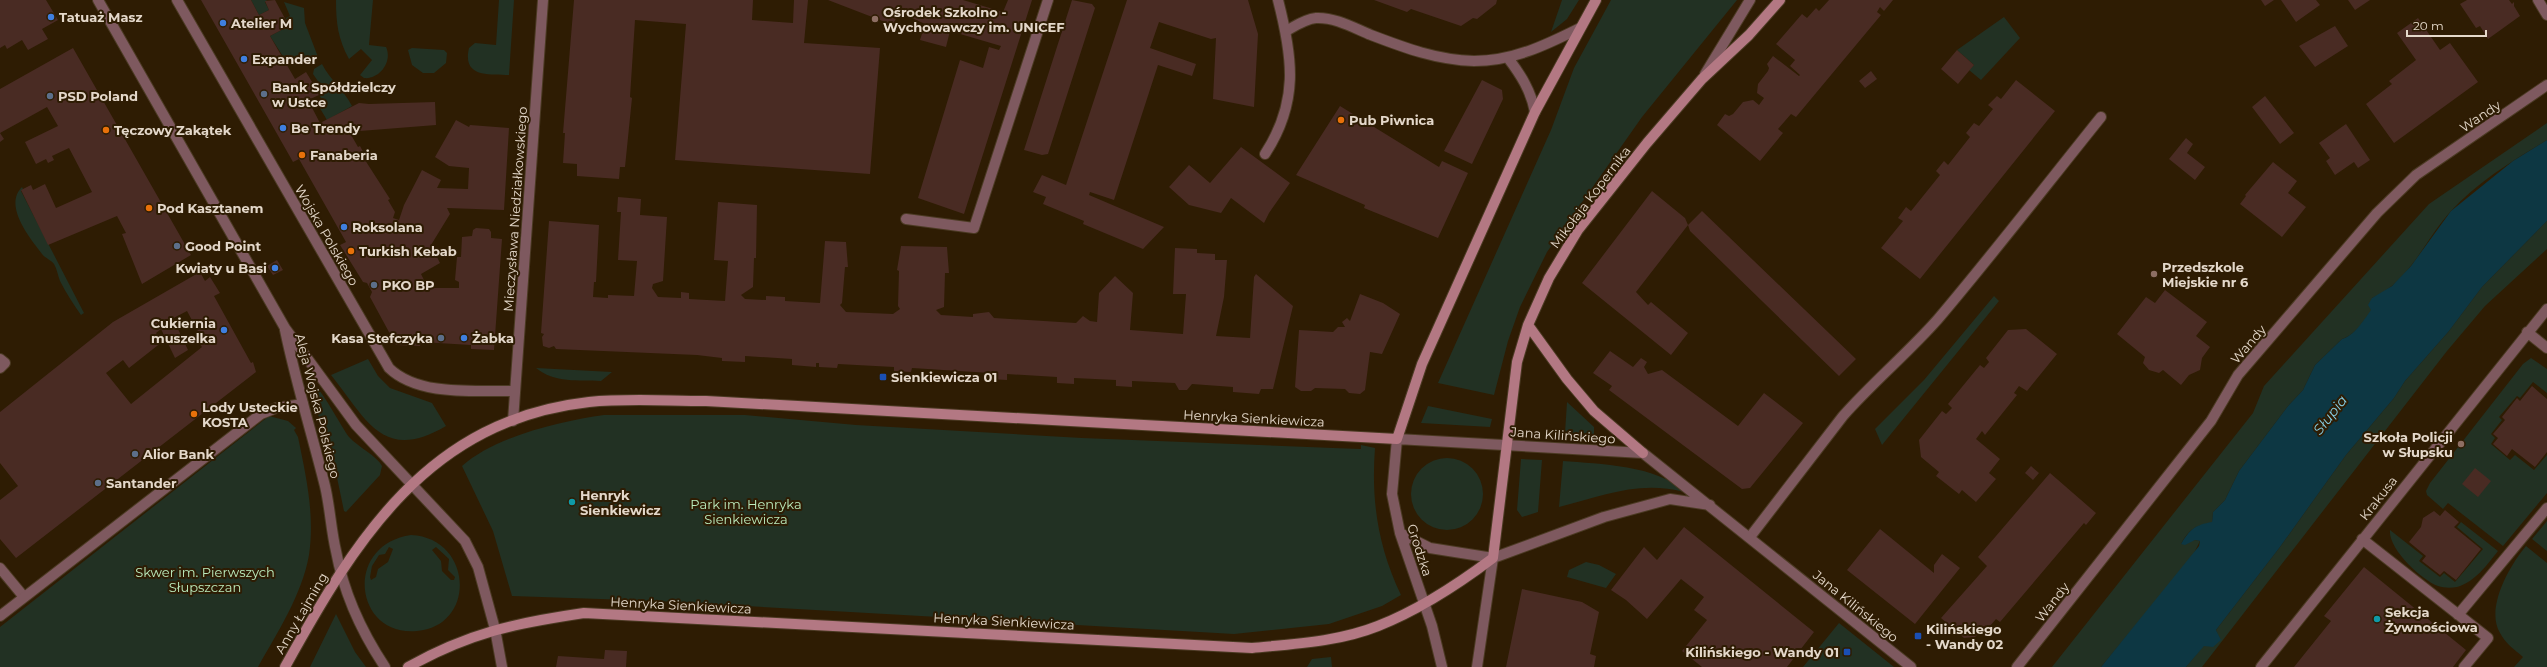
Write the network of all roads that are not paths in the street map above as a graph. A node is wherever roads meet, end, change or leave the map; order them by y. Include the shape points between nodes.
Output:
1 (98, 0) edge
2 (177, 0) edge
3 (544, 0) edge
4 (1048, 0) edge
5 (1278, 0) edge
6 (1596, 0) edge
7 (1750, 0) edge
8 (1780, 0) edge
9 (2538, 0) edge
10 (2547, 15) edge
11 (1580, 28) junction
12 (1286, 31) junction
13 (1508, 58) junction
14 (1702, 79) junction
15 (2547, 85) edge
16 (1536, 112) junction
17 (2101, 117) dead end
18 (1265, 154) dead end
19 (906, 219) dead end
20 (2547, 309) edge
21 (1528, 325) junction
22 (285, 328) junction
23 (2527, 332) junction
24 (2547, 348) edge
25 (0, 359) edge
26 (0, 368) edge
27 (515, 391) junction
28 (303, 404) junction
29 (513, 420) junction
30 (1397, 439) junction
31 (1506, 444) junction
32 (1643, 453) junction
33 (413, 483) junction
34 (1710, 504) junction
35 (2547, 508) edge
36 (1400, 533) junction
37 (1750, 537) junction
38 (2362, 539) junction
39 (1493, 558) junction
40 (0, 568) edge
41 (340, 572) junction
42 (24, 597) junction
43 (1424, 603) junction
44 (2458, 615) junction
45 (0, 616) edge
46 (495, 629) junction
47 (285, 667) edge
48 (385, 667) edge
49 (408, 667) edge
50 (502, 667) edge
51 (1442, 667) edge
52 (1477, 667) edge
53 (1911, 667) edge
54 (2017, 667) edge
55 (2261, 667) edge
56 (2464, 667) edge

1 - 22 street
2 - 27 street, Wojska Polskiego via 389,368 398,376 424,385 452,389
3 - 27 street, Mieczysława Niedziałkowskiego
4 - 19 street via 974,228
5 - 12 street
6 - 11 main road
7 - 14 street, Mikołaja Kopernika
8 - 14 main road, Mikołaja Kopernika via 1749,35
9 - 10 street
11 - 13 street via 1540,48
11 - 16 main road
12 - 13 street via 1307,20 1326,19 1433,56 1474,61
12 - 18 street via 1291,60 1289,97 1280,127
13 - 16 street via 1525,82
14 - 21 main road, Mikołaja Kopernika via 1578,230 1549,278
15 - 54 street, Wandy via 2416,175 2377,213 2238,375 2211,421
16 - 30 main road via 1422,364
17 - 37 street via 1938,318 1905,356 1843,416
20 - 23 street, Krakusa
21 - 31 main road, Mikołaja Kopernika via 1517,362
21 - 32 main road via 1594,411
22 - 28 street, Aleja Wojska Polskiego via 293,372
22 - 33 street, Aleja Wojska Polskiego via 356,425
23 - 24 street
23 - 38 street, Krakusa
25 - 26 street via 5,363
27 - 29 street, Mieczysława Niedziałkowskiego
28 - 41 street, Aleja Wojska Polskiego via 325,487
28 - 42 street via 276,408 261,414
29 - 30 main road, Henryka Sienkiewicza via 557,407 632,399
29 - 33 main road, Henryka Sienkiewicza via 462,444
30 - 31 street, Jana Kilińskiego
30 - 36 street, Grodzka via 1392,494
31 - 32 street, Jana Kilińskiego
31 - 39 main road, Mikołaja Kopernika
32 - 34 street, Jana Kilińskiego
33 - 41 main road, Anny Łajming via 394,501 362,540
33 - 46 street, Aleja Wojska Polskiego via 456,530 472,552
34 - 37 street, Jana Kilińskiego
34 - 39 street via 1670,499 1604,516
35 - 44 street
36 - 39 street via 1430,548
36 - 43 street, Grodzka
37 - 53 street, Jana Kilińskiego
38 - 44 street
38 - 55 street, Krakusa
39 - 43 main road, Henryka Sienkiewicza via 1457,585
39 - 52 street
40 - 42 street
41 - 47 main road, Anny Łajming
41 - 48 street, Aleja Wojska Polskiego via 353,612
42 - 45 street
43 - 46 main road, Henryka Sienkiewicza via 1378,626 1348,635 1252,648 592,613
43 - 51 street, Grodzka
44 - 56 street via 2488,638
46 - 49 main road, Henryka Sienkiewicza via 451,645
46 - 50 street, Aleja Wojska Polskiego

